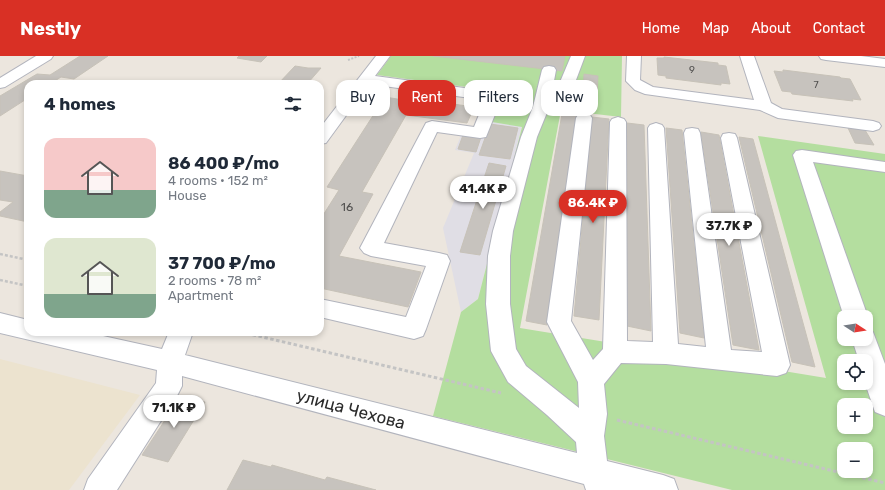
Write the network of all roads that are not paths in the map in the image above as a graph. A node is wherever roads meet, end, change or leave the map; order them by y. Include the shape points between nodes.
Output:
1 (46, 56) edge
2 (383, 56) edge
3 (578, 56) edge
4 (634, 56) edge
5 (747, 56) edge
6 (826, 56) edge
7 (880, 62) edge
8 (549, 70) dead end
9 (885, 76) edge
10 (365, 79) junction
11 (547, 80) edge
12 (567, 80) edge
13 (0, 84) edge
14 (764, 106) junction
15 (541, 107) edge
16 (584, 118) dead end
17 (618, 122) dead end
18 (873, 126) dead end
19 (656, 128) dead end
20 (692, 133) dead end
21 (324, 135) edge
22 (730, 138) dead end
23 (885, 167) edge
24 (324, 309) edge
25 (854, 310) edge
26 (0, 323) edge
27 (24, 329) edge
28 (56, 336) edge
29 (180, 336) edge
30 (866, 346) edge
31 (615, 352) junction
32 (666, 353) junction
33 (720, 360) junction
34 (170, 362) junction
35 (591, 381) junction
36 (885, 403) edge
37 (591, 425) junction
38 (598, 481) edge
39 (99, 490) edge
40 (663, 490) edge

1 - 13 street
2 - 10 street
3 - 12 street
4 - 14 street via 633,81 650,91
5 - 14 street
6 - 7 street
7 - 9 street
8 - 11 street
10 - 21 street
10 - 24 street via 494,96 480,134 432,126 371,248 439,261 414,329
14 - 18 street via 778,113
15 - 37 street via 527,144 498,256 498,304 504,351 517,374 556,406
16 - 35 street via 559,322
17 - 31 street
19 - 32 street
20 - 33 street
22 - 33 street via 777,366
23 - 25 street via 802,155
26 - 27 street
28 - 34 street, улица Чехова
29 - 34 street
30 - 36 street
31 - 32 street
31 - 35 street
32 - 33 street
34 - 38 street, улица Чехова
34 - 39 street via 169,386
35 - 37 street
37 - 38 street
38 - 40 street, улица Чехова

